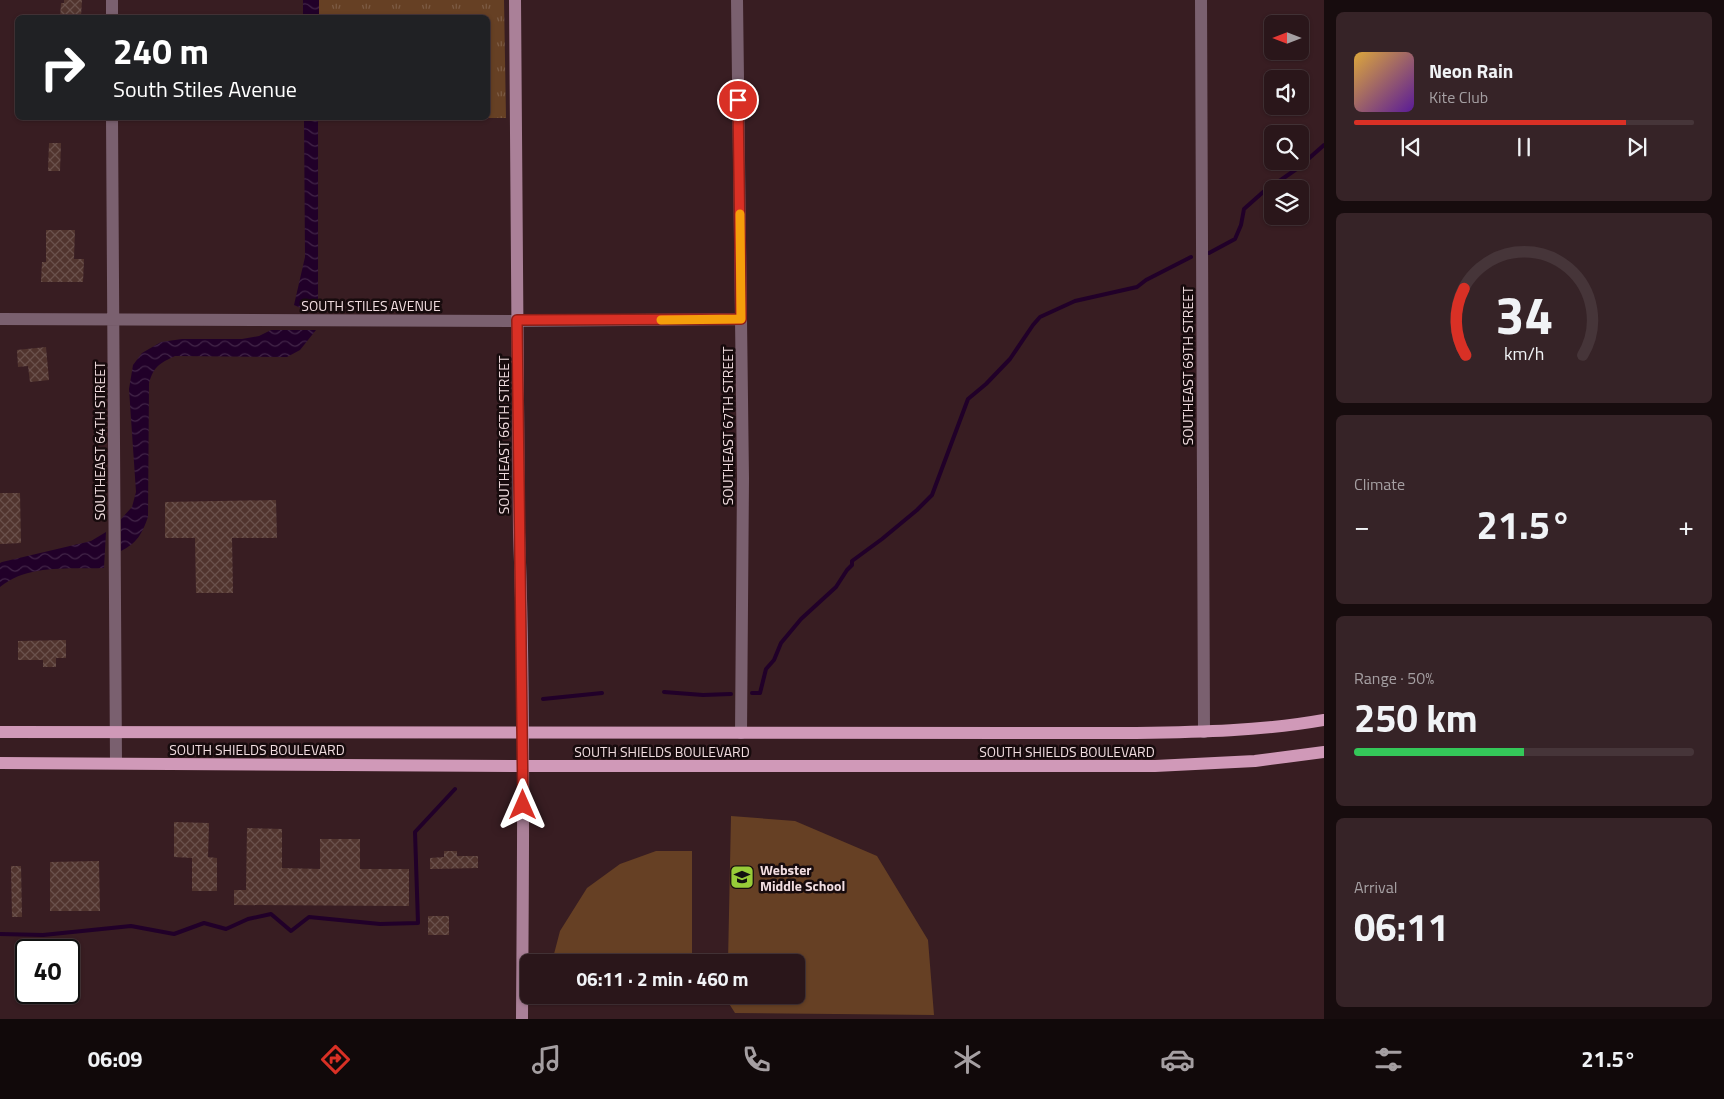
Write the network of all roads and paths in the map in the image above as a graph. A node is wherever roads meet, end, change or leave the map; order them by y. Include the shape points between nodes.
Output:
1 (112, 0) edge
2 (515, 0) edge
3 (737, 0) edge
4 (1201, 0) edge
5 (112, 15) edge
6 (112, 120) edge
7 (0, 319) edge
8 (113, 319) junction
9 (741, 319) junction
10 (517, 320) junction
11 (1324, 720) edge
12 (0, 732) edge
13 (116, 732) junction
14 (523, 732) junction
15 (1204, 732) junction
16 (741, 733) junction
17 (1324, 752) edge
18 (0, 763) edge
19 (116, 763) junction
20 (523, 766) junction
21 (522, 1019) edge

1 - 5 street
2 - 10 street, SOUTHEAST 66TH STREET
3 - 9 street, SOUTHEAST 67TH STREET
4 - 15 street, SOUTHEAST 69TH STREET
6 - 8 street, SOUTHEAST 64TH STREET
7 - 8 street, SOUTH STILES AVENUE
8 - 10 street, SOUTH STILES AVENUE
8 - 13 street, SOUTHEAST 64TH STREET
9 - 10 street, SOUTH STILES AVENUE
9 - 16 street, SOUTHEAST 67TH STREET
10 - 14 street, SOUTHEAST 66TH STREET
11 - 15 main road, SOUTH SHIELDS BOULEVARD
12 - 13 main road, SOUTH SHIELDS BOULEVARD
13 - 14 main road, SOUTH SHIELDS BOULEVARD
13 - 19 street, SOUTHEAST 64TH STREET
14 - 16 main road, SOUTH SHIELDS BOULEVARD
14 - 20 street, SOUTHEAST 66TH STREET
15 - 16 main road, SOUTH SHIELDS BOULEVARD
17 - 20 main road, SOUTH SHIELDS BOULEVARD via 1254,761 1155,766
18 - 19 main road, SOUTH SHIELDS BOULEVARD
19 - 20 main road, SOUTH SHIELDS BOULEVARD
20 - 21 street, SOUTHEAST 66TH STREET

